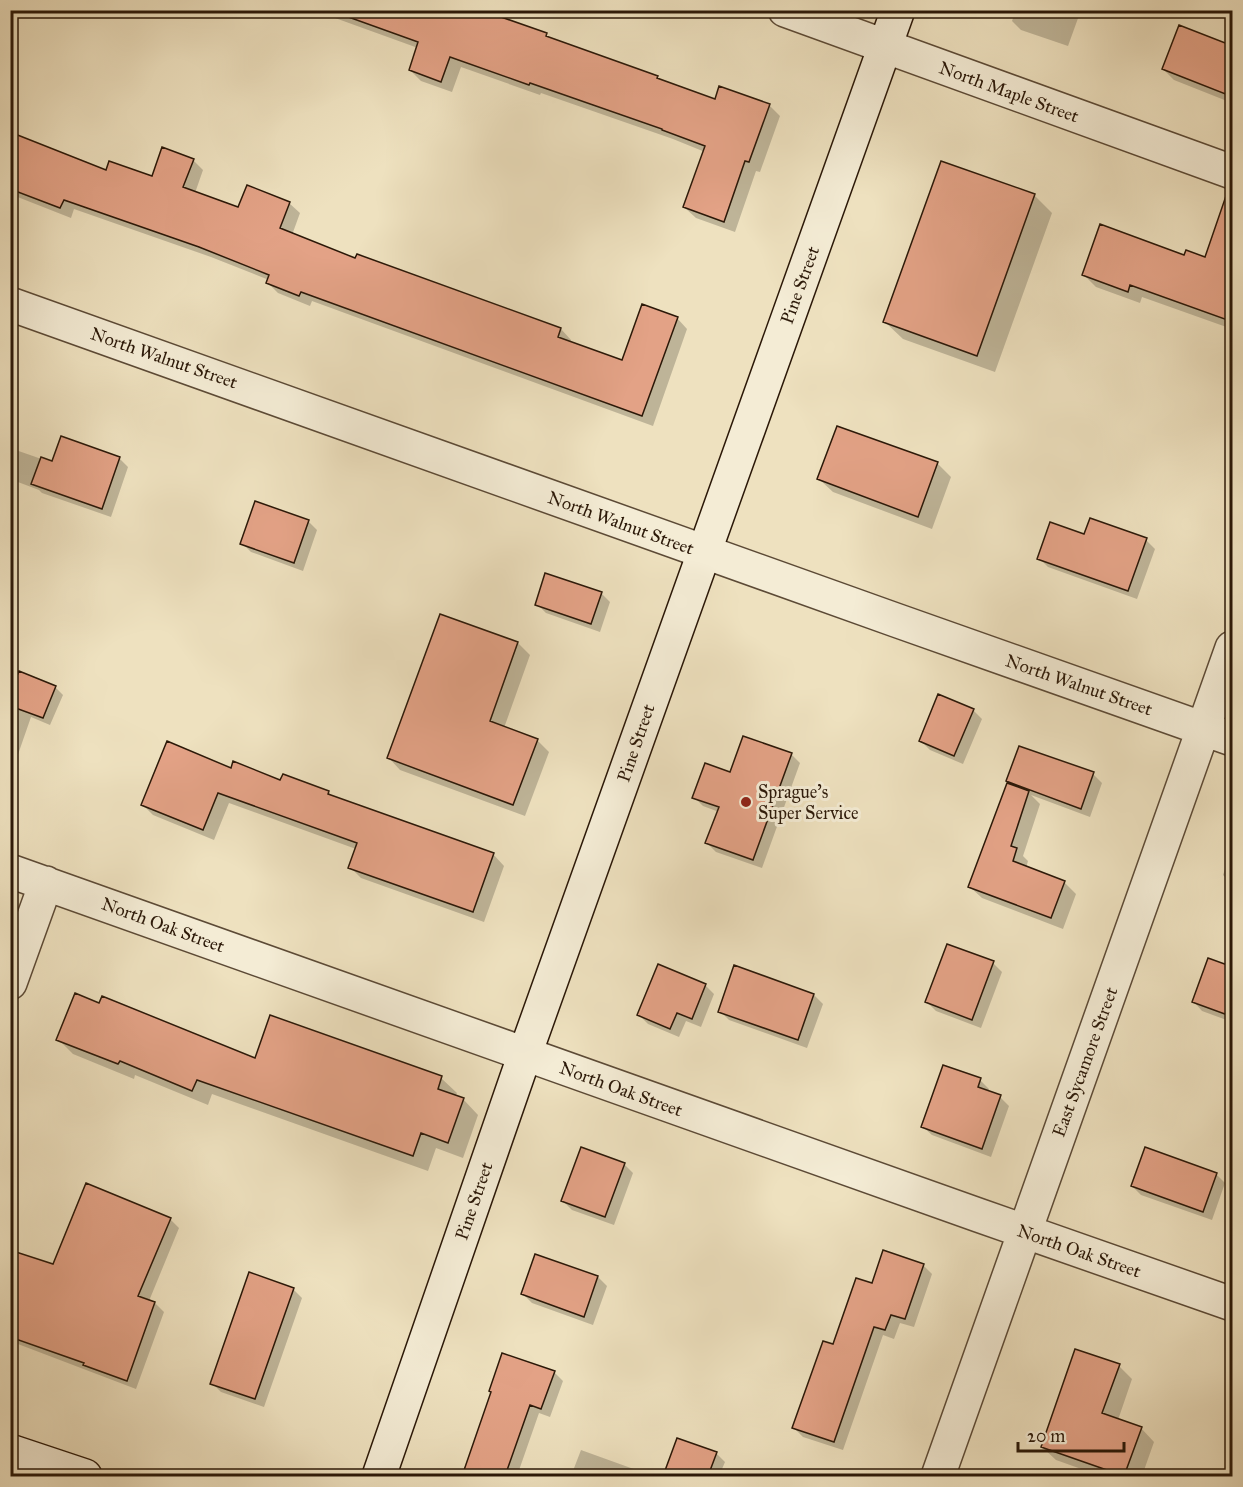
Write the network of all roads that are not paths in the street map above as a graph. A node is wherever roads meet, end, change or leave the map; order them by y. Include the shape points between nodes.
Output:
1 (785, 10) edge
2 (898, 10) edge
3 (885, 47) junction
4 (1233, 172) edge
5 (10, 304) edge
6 (704, 552) junction
7 (1233, 648) edge
8 (1218, 734) edge
9 (10, 871) edge
10 (46, 884) junction
11 (10, 983) edge
12 (525, 1054) junction
13 (1024, 1232) junction
14 (1233, 1304) edge
15 (10, 1451) edge
16 (85, 1476) edge
17 (379, 1476) edge
18 (938, 1476) edge

1 - 3 street, North Maple Street
2 - 3 street, Pine Street
3 - 4 street, North Maple Street
3 - 6 street, Pine Street
5 - 6 street, North Walnut Street
6 - 8 street, North Walnut Street
6 - 12 street, Pine Street
7 - 8 street, East Sycamore Street
8 - 13 street, East Sycamore Street
9 - 10 street, North Oak Street
10 - 11 street
10 - 12 street, North Oak Street
12 - 13 street, North Oak Street
12 - 17 street, Pine Street
13 - 14 street, North Oak Street
13 - 18 street, East Sycamore Street
15 - 16 street

